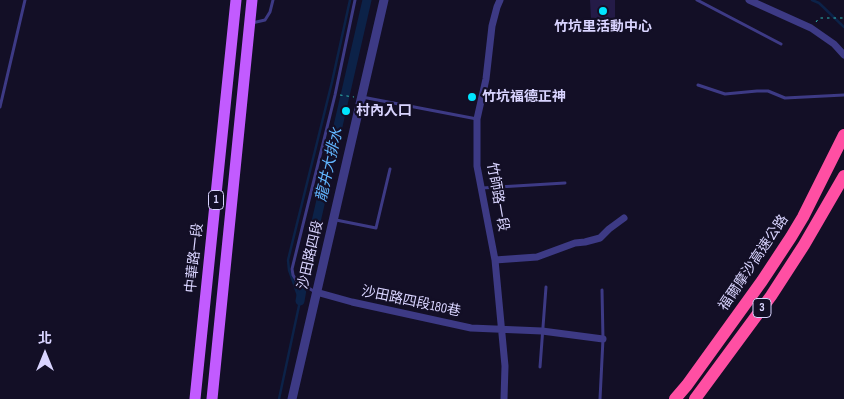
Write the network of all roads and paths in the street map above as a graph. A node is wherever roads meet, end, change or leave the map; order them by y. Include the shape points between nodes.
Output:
1 (26, 0) edge
2 (236, 0) edge
3 (252, 0) edge
4 (273, 0) edge
5 (356, 0) edge
6 (384, 0) edge
7 (500, 0) edge
8 (697, 0) edge
9 (749, 0) edge
10 (819, 18) dead end
11 (844, 18) edge
12 (249, 24) junction
13 (781, 44) dead end
14 (844, 55) edge
15 (698, 85) dead end
16 (338, 95) dead end
17 (844, 95) edge
18 (358, 97) junction
19 (0, 107) edge
20 (477, 119) junction
21 (844, 136) edge
22 (390, 169) dead end
23 (844, 176) edge
24 (565, 183) dead end
25 (482, 188) junction
26 (624, 218) dead end
27 (333, 219) junction
28 (495, 260) junction
29 (546, 287) dead end
30 (602, 290) dead end
31 (316, 292) junction
32 (502, 329) junction
33 (542, 331) junction
34 (602, 339) junction
35 (540, 367) dead end
36 (195, 399) edge
37 (212, 399) edge
38 (292, 399) edge
39 (504, 399) edge
40 (600, 399) edge
41 (675, 399) edge
42 (695, 399) edge

1 - 19 lane
2 - 36 main road, 中華路一段 / 1
3 - 12 main road, 1
4 - 12 lane via 265,20
5 - 31 lane via 292,269 296,280
6 - 18 street, 沙田路四段
7 - 20 street, 竹師路一段 via 492,26 486,79
8 - 13 lane
9 - 14 street via 811,28
10 - 11 path
12 - 37 main road, 1
15 - 17 lane via 725,94 768,91 784,98
16 - 18 path
18 - 20 lane
18 - 27 street, 沙田路四段
20 - 25 street, 竹師路一段 via 477,166
21 - 41 highway, 福爾摩沙高速公路 / 3 via 791,237
22 - 27 lane via 376,228
23 - 42 highway, 3 via 771,296
24 - 25 lane
25 - 28 street, 竹師路一段
26 - 28 street via 600,238 537,257
27 - 31 street, 沙田路四段
28 - 32 street, 竹師路一段
29 - 33 lane
30 - 34 lane
31 - 32 street, 沙田路四段180巷 via 471,328
31 - 38 street, 沙田路四段
32 - 33 street, 沙田路四段180巷
32 - 39 street, 竹師路一段
33 - 34 street, 沙田路四段180巷
33 - 35 lane
34 - 40 lane

